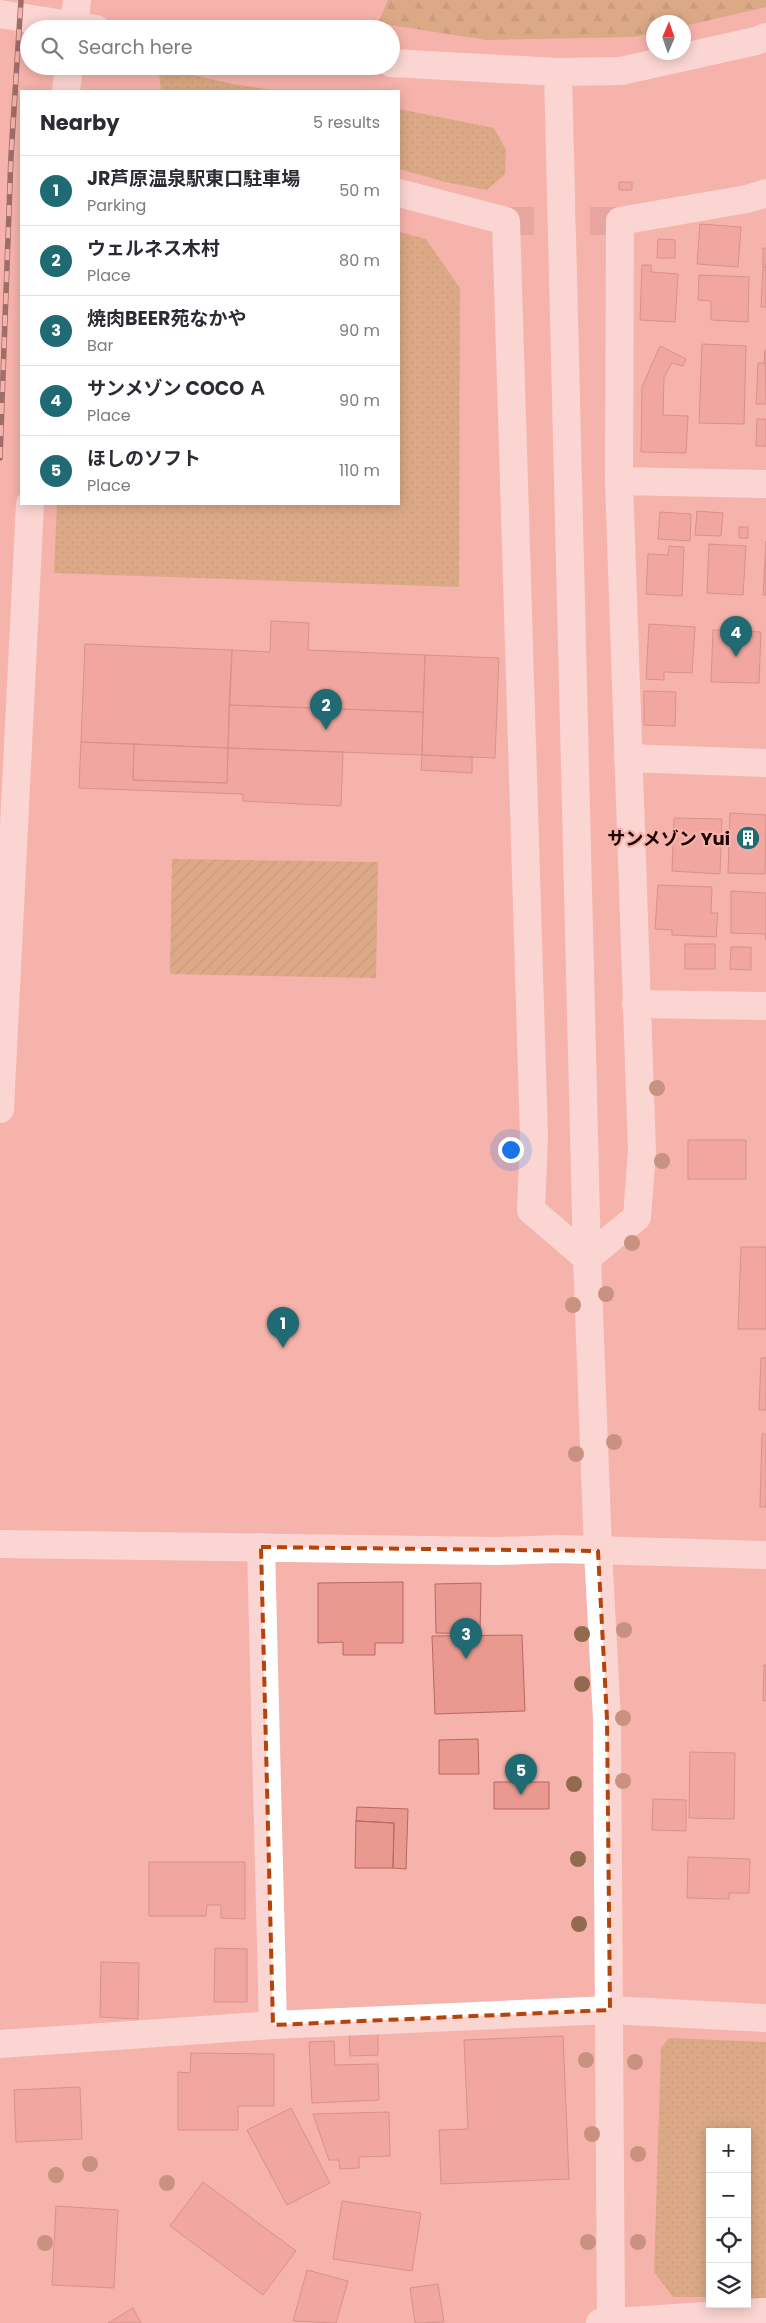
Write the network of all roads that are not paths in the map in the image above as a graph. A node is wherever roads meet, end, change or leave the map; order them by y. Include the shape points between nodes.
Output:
1 (77, 0) edge
2 (0, 14) edge
3 (38, 20) edge
4 (75, 20) edge
5 (766, 37) edge
6 (400, 64) edge
7 (558, 72) junction
8 (68, 75) edge
9 (66, 90) edge
10 (400, 193) edge
11 (766, 193) edge
12 (619, 481) junction
13 (766, 484) edge
14 (30, 505) edge
15 (628, 758) junction
16 (766, 763) edge
17 (636, 1004) junction
18 (766, 1006) edge
19 (0, 1109) edge
20 (587, 1258) junction
21 (0, 1544) edge
22 (262, 1547) junction
23 (598, 1551) junction
24 (766, 1555) edge
25 (610, 2010) junction
26 (766, 2018) edge
27 (273, 2024) junction
28 (0, 2044) edge
29 (766, 2312) edge
30 (607, 2322) edge

1 - 4 street
2 - 3 street
5 - 7 street via 621,71
6 - 7 street
7 - 20 street
8 - 9 street
10 - 20 street via 506,221 534,1136 531,1210
11 - 12 street via 620,221
12 - 13 street
12 - 15 street
14 - 19 street
15 - 16 street
15 - 17 street
17 - 18 street
17 - 20 street via 642,1152 636,1217
20 - 23 street
21 - 22 street
22 - 23 street
22 - 27 street
23 - 24 street
23 - 25 street via 608,1719
25 - 26 street
25 - 27 street
25 - 30 street
27 - 28 street
29 - 30 street

